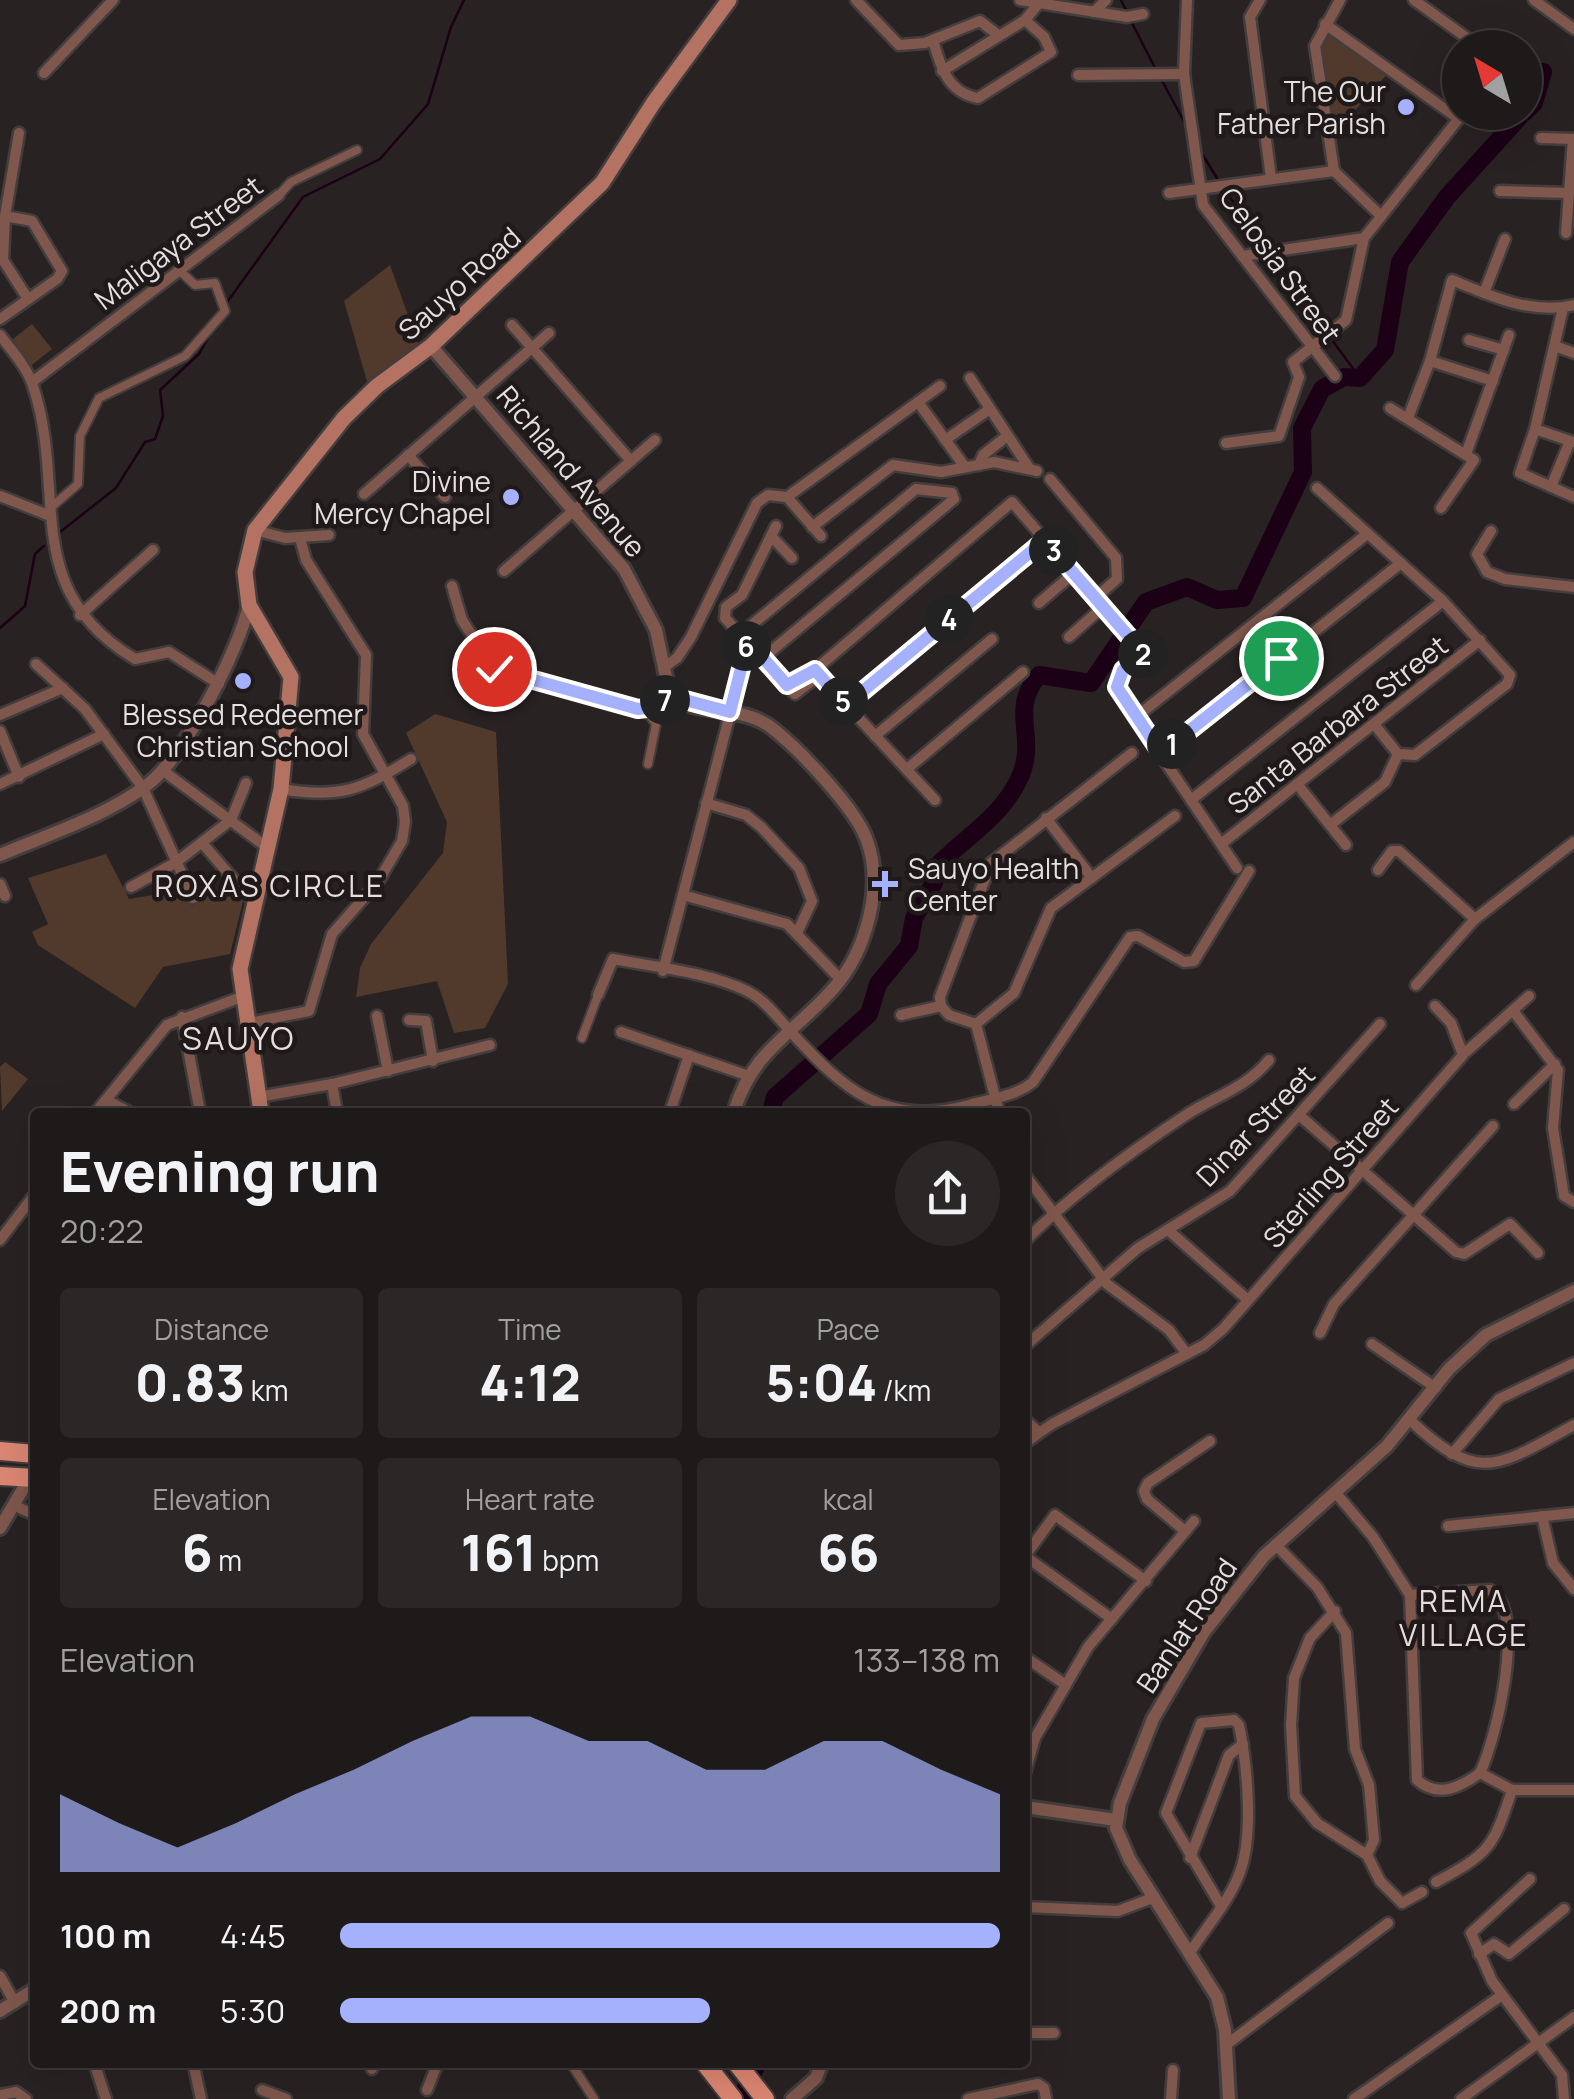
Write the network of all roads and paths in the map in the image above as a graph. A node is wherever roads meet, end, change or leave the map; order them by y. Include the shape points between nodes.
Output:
1 (114, 0) edge
2 (729, 0) edge
3 (856, 0) edge
4 (1020, 0) edge
5 (1106, 0) edge
6 (1187, 0) edge
7 (1260, 0) edge
8 (1340, 0) edge
9 (1414, 0) edge
10 (1534, 0) edge
11 (1039, 3) edge
12 (1094, 12) junction
13 (1143, 14) dead end
14 (1025, 20) junction
15 (1325, 24) junction
16 (1574, 29) edge
17 (1456, 30) edge
18 (998, 35) junction
19 (929, 41) junction
20 (942, 71) junction
21 (44, 73) dead end
22 (1184, 74) junction
23 (1078, 75) dead end
24 (1442, 103) edge
25 (1450, 130) edge
26 (19, 133) dead end
27 (1541, 138) dead end
28 (1573, 139) edge
29 (357, 150) dead end
30 (1334, 171) junction
31 (1271, 178) junction
32 (1199, 190) junction
33 (1500, 191) dead end
34 (1169, 193) dead end
35 (1569, 193) junction
36 (280, 195) joint
37 (1571, 208) edge
38 (1379, 214) junction
39 (4, 216) junction
40 (1566, 234) dead end
41 (1364, 238) junction
42 (1506, 239) dead end
43 (1242, 256) junction
44 (178, 269) junction
45 (1484, 294) junction
46 (28, 299) junction
47 (1568, 307) edge
48 (0, 319) edge
49 (512, 325) dead end
50 (549, 333) dead end
51 (1509, 335) dead end
52 (1, 338) edge
53 (1469, 340) dead end
54 (432, 346) junction
55 (1556, 346) junction
56 (1312, 347) junction
57 (532, 348) junction
58 (1504, 350) junction
59 (1574, 354) edge
60 (1430, 360) junction
61 (1335, 376) dead end
62 (970, 378) dead end
63 (1493, 381) junction
64 (32, 382) junction
65 (940, 386) dead end
66 (476, 396) junction
67 (918, 402) junction
68 (1390, 408) dead end
69 (990, 409) junction
70 (1408, 418) junction
71 (1535, 428) junction
72 (1008, 436) junction
73 (655, 440) dead end
74 (946, 440) junction
75 (1226, 442) dead end
76 (1572, 442) edge
77 (1466, 454) junction
78 (408, 455) junction
79 (631, 461) junction
80 (979, 465) junction
81 (965, 467) junction
82 (1050, 479) dead end
83 (1551, 487) junction
84 (1317, 488) dead end
85 (364, 494) dead end
86 (0, 496) edge
87 (445, 497) dead end
88 (787, 497) junction
89 (1574, 497) edge
90 (1442, 508) dead end
91 (576, 509) junction
92 (48, 513) junction
93 (812, 527) junction
94 (255, 530) junction
95 (1491, 531) dead end
96 (1367, 534) junction
97 (329, 535) dead end
98 (821, 536) dead end
99 (300, 538) junction
100 (1045, 540) junction
101 (153, 550) dead end
102 (792, 558) dead end
103 (1401, 563) junction
104 (504, 571) dead end
105 (1074, 574) junction
106 (452, 586) dead end
107 (1574, 587) edge
108 (1443, 601) junction
109 (1039, 603) dead end
110 (1099, 603) junction
111 (249, 606) junction
112 (80, 615) junction
113 (745, 637) junction
114 (1069, 637) dead end
115 (992, 639) dead end
116 (1480, 640) junction
117 (763, 658) junction
118 (36, 664) dead end
119 (663, 668) junction
120 (817, 672) junction
121 (1023, 672) dead end
122 (219, 684) junction
123 (63, 688) junction
124 (670, 696) junction
125 (846, 705) junction
126 (646, 710) junction
127 (730, 712) junction
128 (0, 715) edge
129 (1136, 717) junction
130 (1374, 724) junction
131 (0, 731) edge
132 (104, 734) junction
133 (875, 736) junction
134 (1132, 753) dead end
135 (1161, 753) junction
136 (1398, 754) junction
137 (412, 759) dead end
138 (648, 764) dead end
139 (907, 769) junction
140 (162, 770) junction
141 (19, 776) junction
142 (385, 776) junction
143 (246, 783) dead end
144 (0, 784) edge
145 (1297, 784) junction
146 (143, 788) junction
147 (280, 790) junction
148 (935, 800) dead end
149 (1192, 800) junction
150 (706, 803) junction
151 (1175, 816) dead end
152 (1046, 818) junction
153 (232, 820) junction
154 (1330, 825) junction
155 (1574, 842) edge
156 (203, 844) junction
157 (1221, 844) junction
158 (1346, 845) dead end
159 (268, 848) junction
160 (0, 855) edge
161 (175, 863) junction
162 (1378, 870) dead end
163 (1092, 878) junction
164 (0, 884) edge
165 (131, 887) dead end
166 (683, 895) junction
167 (5, 896) dead end
168 (193, 898) dead end
169 (256, 899) junction
170 (1475, 919) junction
171 (798, 930) junction
172 (663, 971) junction
173 (841, 980) junction
174 (1416, 986) dead end
175 (244, 996) junction
176 (598, 996) joint
177 (1529, 996) dead end
178 (940, 1006) junction
179 (1436, 1006) dead end
180 (1514, 1012) junction
181 (901, 1015) dead end
182 (377, 1016) dead end
183 (182, 1018) junction
184 (410, 1020) dead end
185 (249, 1024) junction
186 (976, 1024) junction
187 (1380, 1024) dead end
188 (621, 1032) dead end
189 (790, 1032) junction
190 (582, 1038) dead end
191 (490, 1045) dead end
192 (1468, 1051) dead end
193 (690, 1055) junction
194 (1269, 1060) dead end
195 (433, 1061) junction
196 (1555, 1064) junction
197 (388, 1071) junction
198 (746, 1074) junction
199 (332, 1084) junction
200 (994, 1098) junction
201 (106, 1100) junction
202 (1514, 1104) dead end
203 (259, 1105) edge
204 (99, 1108) edge
205 (121, 1108) edge
206 (199, 1108) edge
207 (336, 1108) edge
208 (671, 1108) edge
209 (735, 1108) edge
210 (892, 1108) edge
211 (951, 1108) edge
212 (998, 1108) edge
213 (1299, 1115) junction
214 (1493, 1126) dead end
215 (1362, 1170) junction
216 (1030, 1181) edge
217 (30, 1201) edge
218 (1574, 1202) edge
219 (1054, 1214) junction
220 (1414, 1216) junction
221 (1168, 1230) junction
222 (1030, 1236) edge
223 (0, 1240) edge
224 (1538, 1253) dead end
225 (1102, 1278) junction
226 (1574, 1291) edge
227 (1248, 1300) junction
228 (1320, 1334) dead end
229 (1030, 1342) edge
230 (1372, 1344) dead end
231 (1188, 1354) junction
232 (1574, 1363) edge
233 (1436, 1388) junction
234 (1410, 1420) junction
235 (1030, 1424) edge
236 (1574, 1424) edge
237 (1039, 1432) junction
238 (1030, 1439) edge
239 (1210, 1441) dead end
240 (0, 1450) edge
241 (30, 1453) edge
242 (1452, 1454) junction
243 (0, 1476) edge
244 (30, 1478) edge
245 (30, 1481) edge
246 (1335, 1492) junction
247 (12, 1505) junction
248 (30, 1513) edge
249 (1574, 1513) edge
250 (1542, 1516) junction
251 (1194, 1521) dead end
252 (1448, 1526) dead end
253 (0, 1528) edge
254 (1185, 1531) junction
255 (1276, 1544) junction
256 (1030, 1549) edge
257 (1030, 1560) edge
258 (1146, 1582) junction
259 (1574, 1589) edge
260 (1410, 1595) junction
261 (1334, 1610) junction
262 (1112, 1619) junction
263 (1030, 1660) edge
264 (1066, 1686) junction
265 (1243, 1744) junction
266 (1030, 1756) edge
267 (1480, 1773) junction
268 (1512, 1790) junction
269 (1574, 1790) edge
270 (1030, 1807) edge
271 (1116, 1820) junction
272 (1367, 1855) junction
273 (1190, 1858) junction
274 (1530, 1879) dead end
275 (1436, 1882) dead end
276 (1422, 1892) dead end
277 (1155, 1897) junction
278 (1221, 1906) junction
279 (1030, 1907) edge
280 (1564, 1909) dead end
281 (1388, 1923) dead end
282 (1191, 1951) junction
283 (1479, 1954) junction
284 (0, 1976) edge
285 (30, 1993) edge
286 (1502, 1995) junction
287 (16, 2003) junction
288 (0, 2011) edge
289 (1574, 2017) edge
290 (1030, 2033) edge
291 (1054, 2033) dead end
292 (1539, 2042) junction
293 (1226, 2045) junction
294 (96, 2068) edge
295 (194, 2068) edge
296 (436, 2068) edge
297 (574, 2068) edge
298 (709, 2068) edge
299 (741, 2068) edge
300 (820, 2068) edge
301 (1174, 2070) dead end
302 (262, 2090) dead end
303 (427, 2090) dead end
304 (761, 2094) edge
305 (0, 2095) edge
306 (732, 2096) edge
307 (26, 2099) edge
308 (106, 2099) edge
309 (201, 2099) edge
310 (286, 2099) edge
311 (594, 2099) edge
312 (792, 2099) edge
313 (968, 2099) edge
314 (1046, 2099) edge
315 (1170, 2099) edge
316 (1229, 2099) edge
317 (1354, 2099) edge
318 (1461, 2099) edge
319 (1564, 2099) edge

1 - 21 street
2 - 54 main road, Sauyo Road via 602,184
3 - 19 street via 899,45
4 - 11 street
5 - 12 street
6 - 22 street, Celosia Street
7 - 31 street via 1250,17
8 - 15 street
9 - 17 street
10 - 16 street
11 - 12 street
11 - 14 street
12 - 13 street
14 - 18 street
14 - 20 street via 1052,48 1034,64 978,98
15 - 24 street
15 - 30 street via 1315,46
18 - 19 street via 980,22
18 - 20 street
19 - 20 street
22 - 23 street
22 - 32 street, Celosia Street
25 - 38 street
26 - 39 street
27 - 28 street
28 - 35 street
29 - 36 street, Maligaya Street via 291,182
30 - 31 street
30 - 38 street
31 - 32 street
32 - 34 street
32 - 43 street, Celosia Street
33 - 35 street
35 - 37 street
36 - 44 street, Maligaya Street
37 - 40 street
38 - 41 street
39 - 46 street via 3,260
39 - 46 street via 32,221 62,271
41 - 43 street
41 - 56 street via 1346,320
42 - 45 street
43 - 56 street, Celosia Street
44 - 64 street, Maligaya Street
44 - 92 street via 194,285 215,282 226,311 186,356 99,398 80,436 78,484
45 - 47 street via 1511,304
45 - 60 street via 1452,280
46 - 48 street
47 - 55 street
49 - 57 street
50 - 57 street
51 - 58 street
52 - 64 street
53 - 58 street
54 - 66 street, Richland Avenue
54 - 94 main road, Sauyo Road via 344,418
55 - 59 street
55 - 71 street
56 - 61 street, Celosia Street
56 - 75 street via 1293,362 1299,377 1279,436
57 - 66 street
57 - 79 street
58 - 63 street
60 - 63 street
60 - 70 street
62 - 69 street
63 - 77 street
64 - 92 street via 43,429
65 - 67 street
66 - 78 street
66 - 91 street, Richland Avenue
67 - 74 street
67 - 88 street
68 - 70 street
69 - 72 street
69 - 74 street
70 - 77 street
71 - 76 street
71 - 83 street via 1520,473
72 - 80 street
72 - 80 street via 1033,470
73 - 79 street
74 - 81 street
76 - 83 street
77 - 90 street via 1474,460
78 - 85 street
78 - 87 street
79 - 91 street
80 - 81 street
81 - 93 street via 886,467
82 - 110 street via 1116,558 1116,579
83 - 89 street
84 - 96 street
86 - 92 street
88 - 93 street
88 - 119 street via 768,495 757,503 691,637
91 - 104 street
91 - 119 street, Richland Avenue via 649,612
92 - 112 street via 64,585
93 - 98 street
94 - 99 street
94 - 111 main road, Sauyo Road via 245,572
95 - 107 street via 1477,554 1487,572
96 - 103 street
96 - 129 street
97 - 99 street
99 - 142 street via 306,560 366,655 364,734
100 - 105 street
100 - 120 street via 1012,502
100 - 125 street
101 - 112 street
102 - 113 street via 774,531 742,595 726,607 725,618
103 - 108 street
103 - 135 street
105 - 109 street
105 - 110 street
106 - 126 street via 462,620 494,669
108 - 116 street
108 - 149 street
110 - 114 street
110 - 129 street via 1144,654 1123,670 1117,687
111 - 122 street
111 - 147 main road via 291,677
112 - 122 street via 135,659 168,652
113 - 117 street
113 - 117 street via 916,488 947,490 954,499
113 - 127 street
115 - 133 street
116 - 130 street, Santa Barbara Street
116 - 136 street via 1511,678 1422,752
117 - 120 street via 791,690
118 - 123 street
119 - 124 street, Richland Avenue
120 - 125 street
121 - 139 street
122 - 140 street
123 - 128 street
123 - 132 street
124 - 126 street
124 - 127 street
125 - 133 street
126 - 138 street via 656,724
127 - 150 street
127 - 173 street via 776,731 854,816 866,839 872,896 861,944
129 - 135 street
130 - 136 street
130 - 145 street, Santa Barbara Street
131 - 141 street
132 - 141 street
132 - 146 street
133 - 139 street
134 - 152 street
135 - 149 street
136 - 154 street via 1385,782
137 - 142 street
139 - 148 street
140 - 146 street
140 - 153 street
141 - 144 street
142 - 147 street via 332,795
142 - 185 street via 403,806 402,841 378,882 332,934 313,1005 304,1014
143 - 153 street
145 - 154 street
145 - 157 street, Santa Barbara Street
146 - 160 street
146 - 161 street
147 - 159 main road
149 - 157 street
150 - 166 street
150 - 171 street via 746,815 799,868 812,901
151 - 163 street
152 - 163 street
152 - 178 street via 984,876
153 - 156 street
153 - 159 street
154 - 158 street
155 - 170 street
156 - 161 street
156 - 169 street
157 - 200 street via 1243,869 1194,961 1130,937 1041,1073 1026,1088
159 - 169 main road
161 - 165 street
161 - 168 street
162 - 170 street via 1394,850
163 - 186 street via 1047,913 1014,993
164 - 167 street
166 - 171 street
166 - 172 street
169 - 175 main road via 240,969
170 - 174 street
171 - 173 street
172 - 176 street via 612,959
172 - 189 street via 746,990
173 - 189 street
175 - 183 street
175 - 185 main road
176 - 190 street
177 - 180 street
178 - 181 street
178 - 186 street
179 - 215 street, Sterling Street via 1463,1055
180 - 192 street
180 - 196 street
182 - 197 street
183 - 201 street via 163,1029
183 - 206 street
184 - 195 street via 426,1021
185 - 203 main road
186 - 200 street
187 - 213 street, Dinar Street
188 - 193 street
189 - 198 street
189 - 210 street via 856,1094
191 - 195 street
193 - 198 street
193 - 208 street
194 - 219 street via 1231,1094 1215,1096 1154,1137
195 - 197 street
196 - 202 street
196 - 218 street via 1553,1128 1564,1196
197 - 199 street
198 - 209 street
199 - 203 street
199 - 207 street
200 - 211 street
200 - 212 street
201 - 204 street
201 - 205 street
213 - 215 street
213 - 221 street, Dinar Street via 1230,1190
214 - 220 street
215 - 220 street
215 - 227 street, Sterling Street
216 - 219 street
217 - 223 street
219 - 222 street
219 - 225 street
220 - 224 street via 1460,1254 1510,1224
220 - 228 street via 1334,1304
221 - 225 street, Dinar Street
221 - 227 street
225 - 229 street, Dinar Street
225 - 231 street
226 - 233 street, Banlat Road via 1486,1336
227 - 231 street, Sterling Street
230 - 233 street
231 - 237 street, Sterling Street
232 - 242 street via 1499,1399
233 - 234 street, Banlat Road
234 - 242 street
234 - 246 street, Banlat Road
235 - 237 street
236 - 242 street via 1495,1464 1470,1464
237 - 238 street, Sterling Street
239 - 254 street via 1144,1490
240 - 241 main road
243 - 244 main road
245 - 247 street
246 - 255 street, Banlat Road
246 - 260 street
247 - 248 street
247 - 253 street
249 - 250 street
250 - 252 street
250 - 259 street via 1553,1563
251 - 254 street
254 - 258 street
255 - 261 street
255 - 271 street, Banlat Road via 1230,1594 1172,1682
256 - 258 street via 1055,1515
257 - 262 street
258 - 262 street
260 - 267 street via 1417,1780 1451,1790
260 - 267 street via 1490,1590 1504,1606 1507,1672
261 - 272 street via 1346,1633 1355,1749 1369,1786 1374,1840
261 - 272 street via 1310,1638 1294,1678 1295,1796 1317,1823
262 - 264 street
263 - 264 street
264 - 266 street
265 - 273 street via 1230,1756
265 - 273 street via 1237,1722 1201,1724 1166,1819
265 - 278 street via 1244,1862
267 - 268 street
268 - 269 street
268 - 275 street via 1487,1851
270 - 271 street
271 - 277 street via 1124,1850
272 - 276 street via 1402,1903
273 - 278 street
274 - 283 street via 1473,1928
277 - 279 street via 1118,1910
277 - 282 street
278 - 282 street
280 - 283 street via 1509,1954 1494,1944
281 - 293 street
282 - 293 street via 1217,1996
283 - 286 street
284 - 287 street
285 - 287 street
286 - 292 street
286 - 317 street
287 - 288 street
289 - 292 street
290 - 291 street
292 - 318 street
292 - 319 street via 1562,2075
293 - 316 street
294 - 308 street
295 - 309 street
296 - 303 street
297 - 311 street
298 - 306 main road
299 - 304 main road
300 - 312 street
301 - 315 street
302 - 310 street
305 - 307 street via 16,2092
313 - 314 street via 1038,2084

